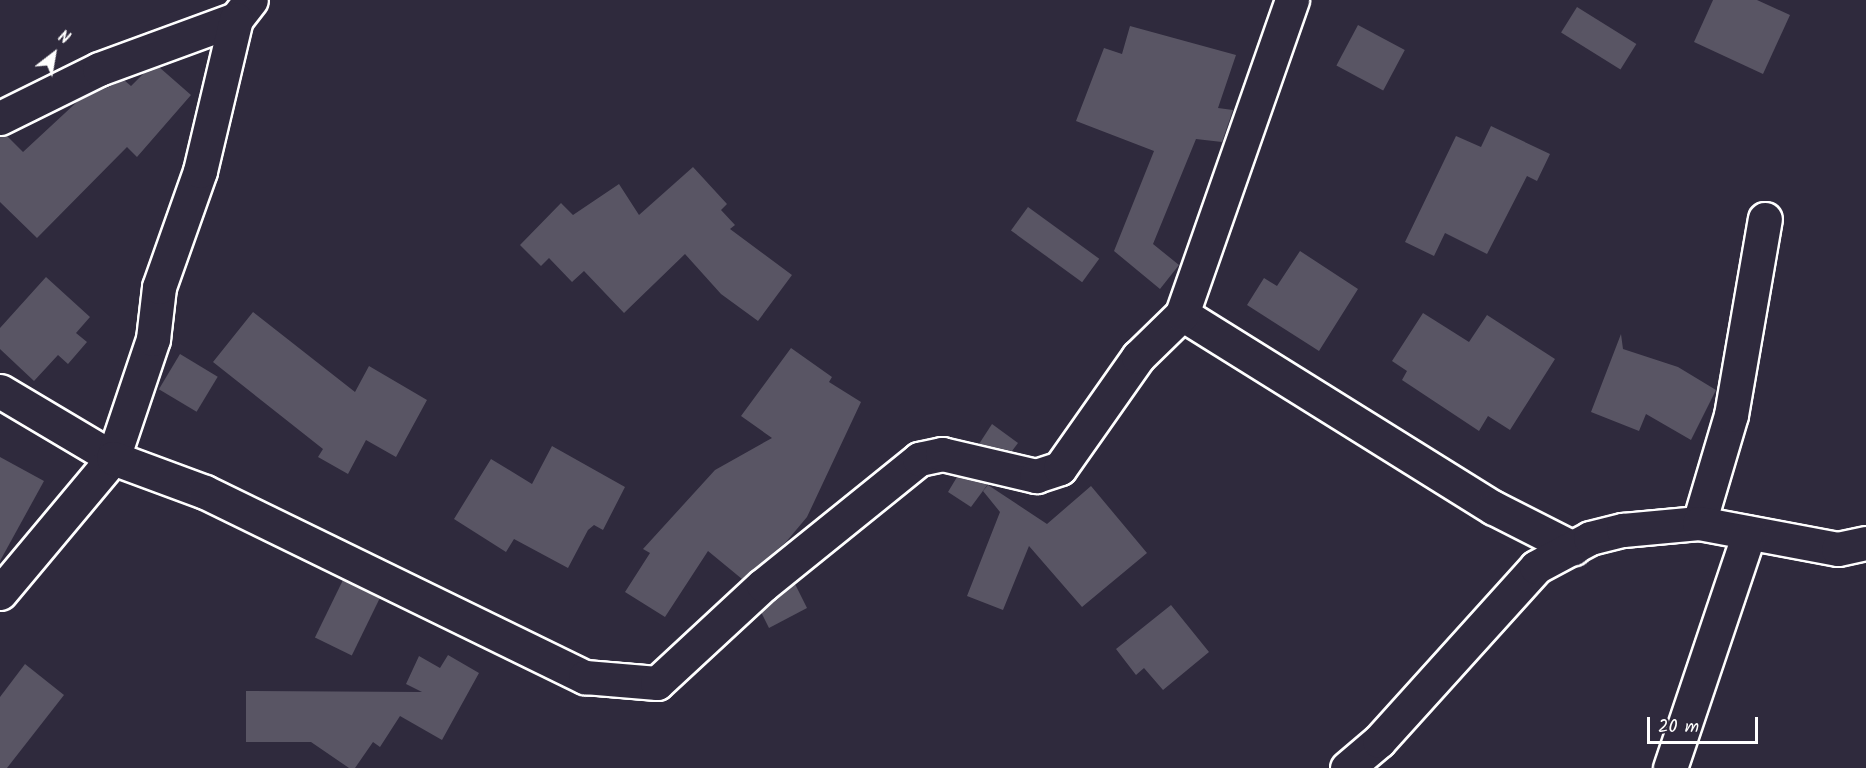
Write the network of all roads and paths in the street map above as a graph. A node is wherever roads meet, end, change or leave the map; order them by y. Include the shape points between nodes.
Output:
1 (1293, 0) edge
2 (244, 9) edge
3 (0, 118) edge
4 (1765, 219) dead end
5 (1182, 314) junction
6 (0, 392) edge
7 (113, 458) junction
8 (1699, 523) junction
9 (1749, 533) junction
10 (1866, 543) edge
11 (1573, 548) junction
12 (0, 593) edge
13 (1347, 768) edge
14 (1670, 768) edge

1 - 5 street
2 - 3 street via 99,69
2 - 7 street via 200,171 159,287 153,339
4 - 8 street via 1731,414
5 - 7 street via 1138,357 1060,468 1036,476 942,454 919,459 763,585 657,683 585,677 205,492
5 - 11 street via 1494,508
6 - 7 street
7 - 12 street
8 - 9 street
8 - 11 street via 1623,530
9 - 10 street via 1838,549
9 - 14 street
11 - 13 street via 1536,567 1379,741

